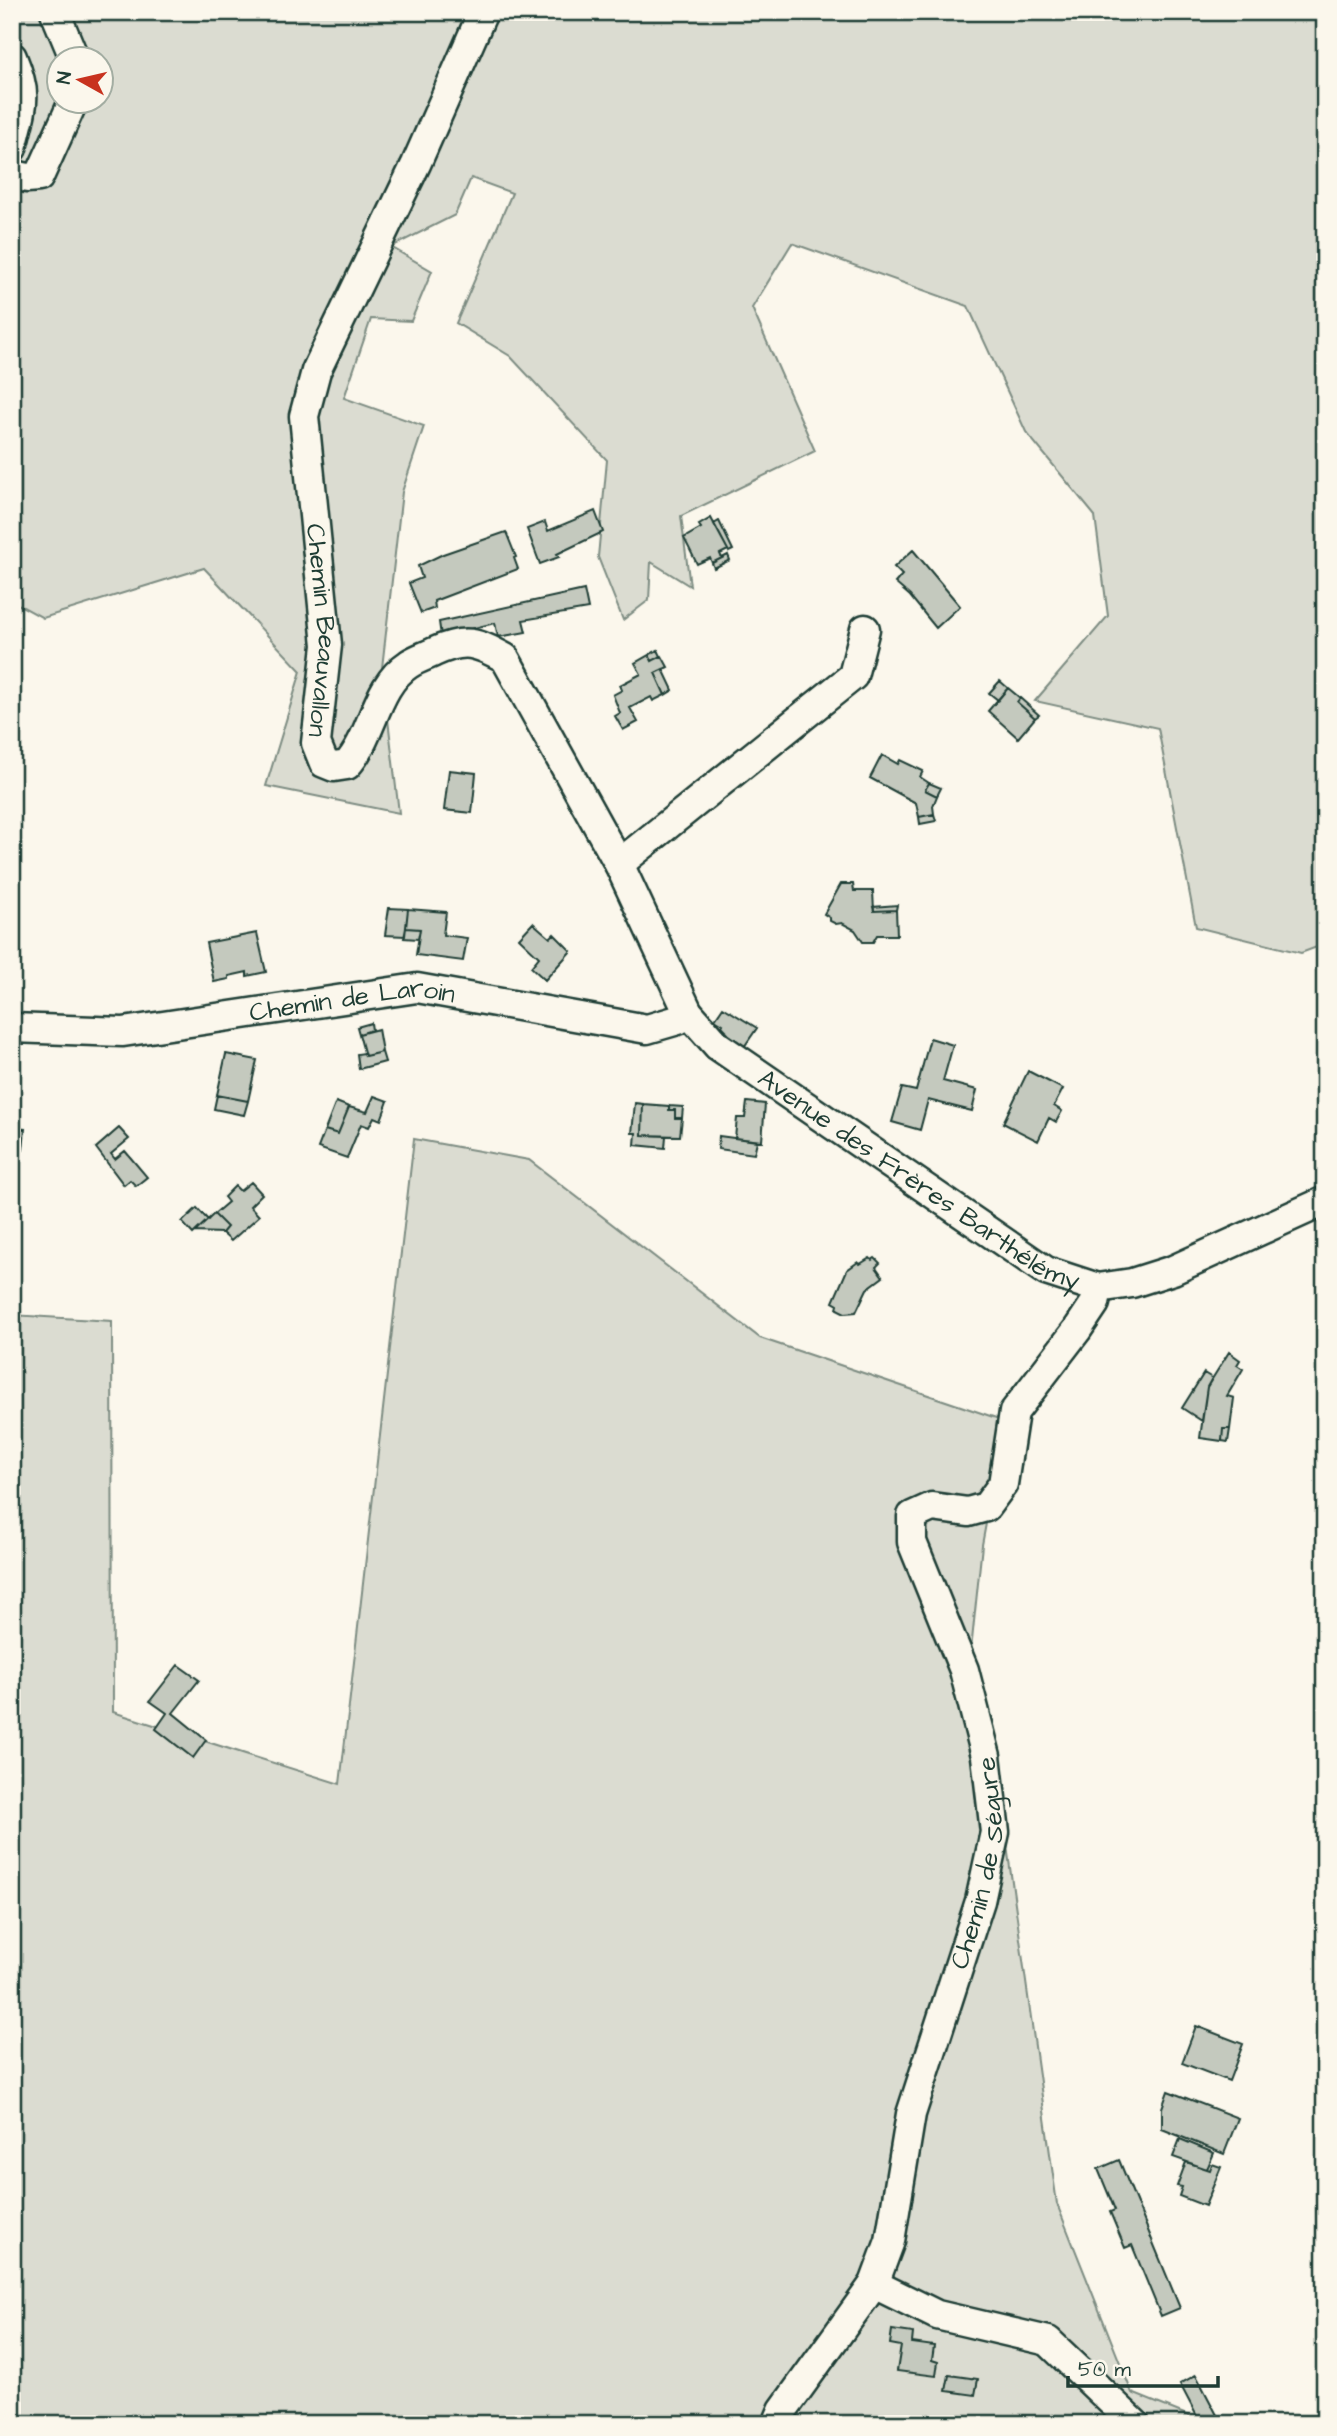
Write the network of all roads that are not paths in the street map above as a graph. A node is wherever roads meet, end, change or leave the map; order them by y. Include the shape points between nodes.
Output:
1 (55, 12) edge
2 (483, 12) edge
3 (69, 46) edge
4 (12, 57) edge
5 (67, 116) edge
6 (12, 148) edge
7 (12, 174) edge
8 (865, 628) dead end
9 (620, 864) junction
10 (688, 1013) junction
11 (12, 1028) edge
12 (1325, 1201) edge
13 (1098, 1287) junction
14 (874, 2284) junction
15 (777, 2424) edge
16 (1135, 2424) edge

1 - 3 street
2 - 9 street, Chemin Beauvallon via 316,371 304,416 327,645 316,743 324,762 334,767 347,765 357,754 389,684 408,664 449,645 468,641 484,646 505,658
4 - 6 street via 24,99
5 - 7 street via 39,177
8 - 9 street via 853,676
9 - 10 street, Chemin Beauvallon
10 - 11 street, Chemin de Laroin via 647,1029 417,988 123,1032
10 - 13 street, Avenue des Frères Barthélémy via 718,1046 1046,1271
12 - 13 street, Avenue des Frères Barthélémy via 1173,1270 1132,1283
13 - 14 street, Chemin de Ségure via 1095,1303 1077,1330 1014,1412 1003,1484 986,1507 968,1512 932,1507 912,1516 912,1542 967,1683 986,1756 995,1832 980,1901 911,2114 890,2241
14 - 15 street, Chemin de Ségure
14 - 16 street via 937,2315 1048,2341

